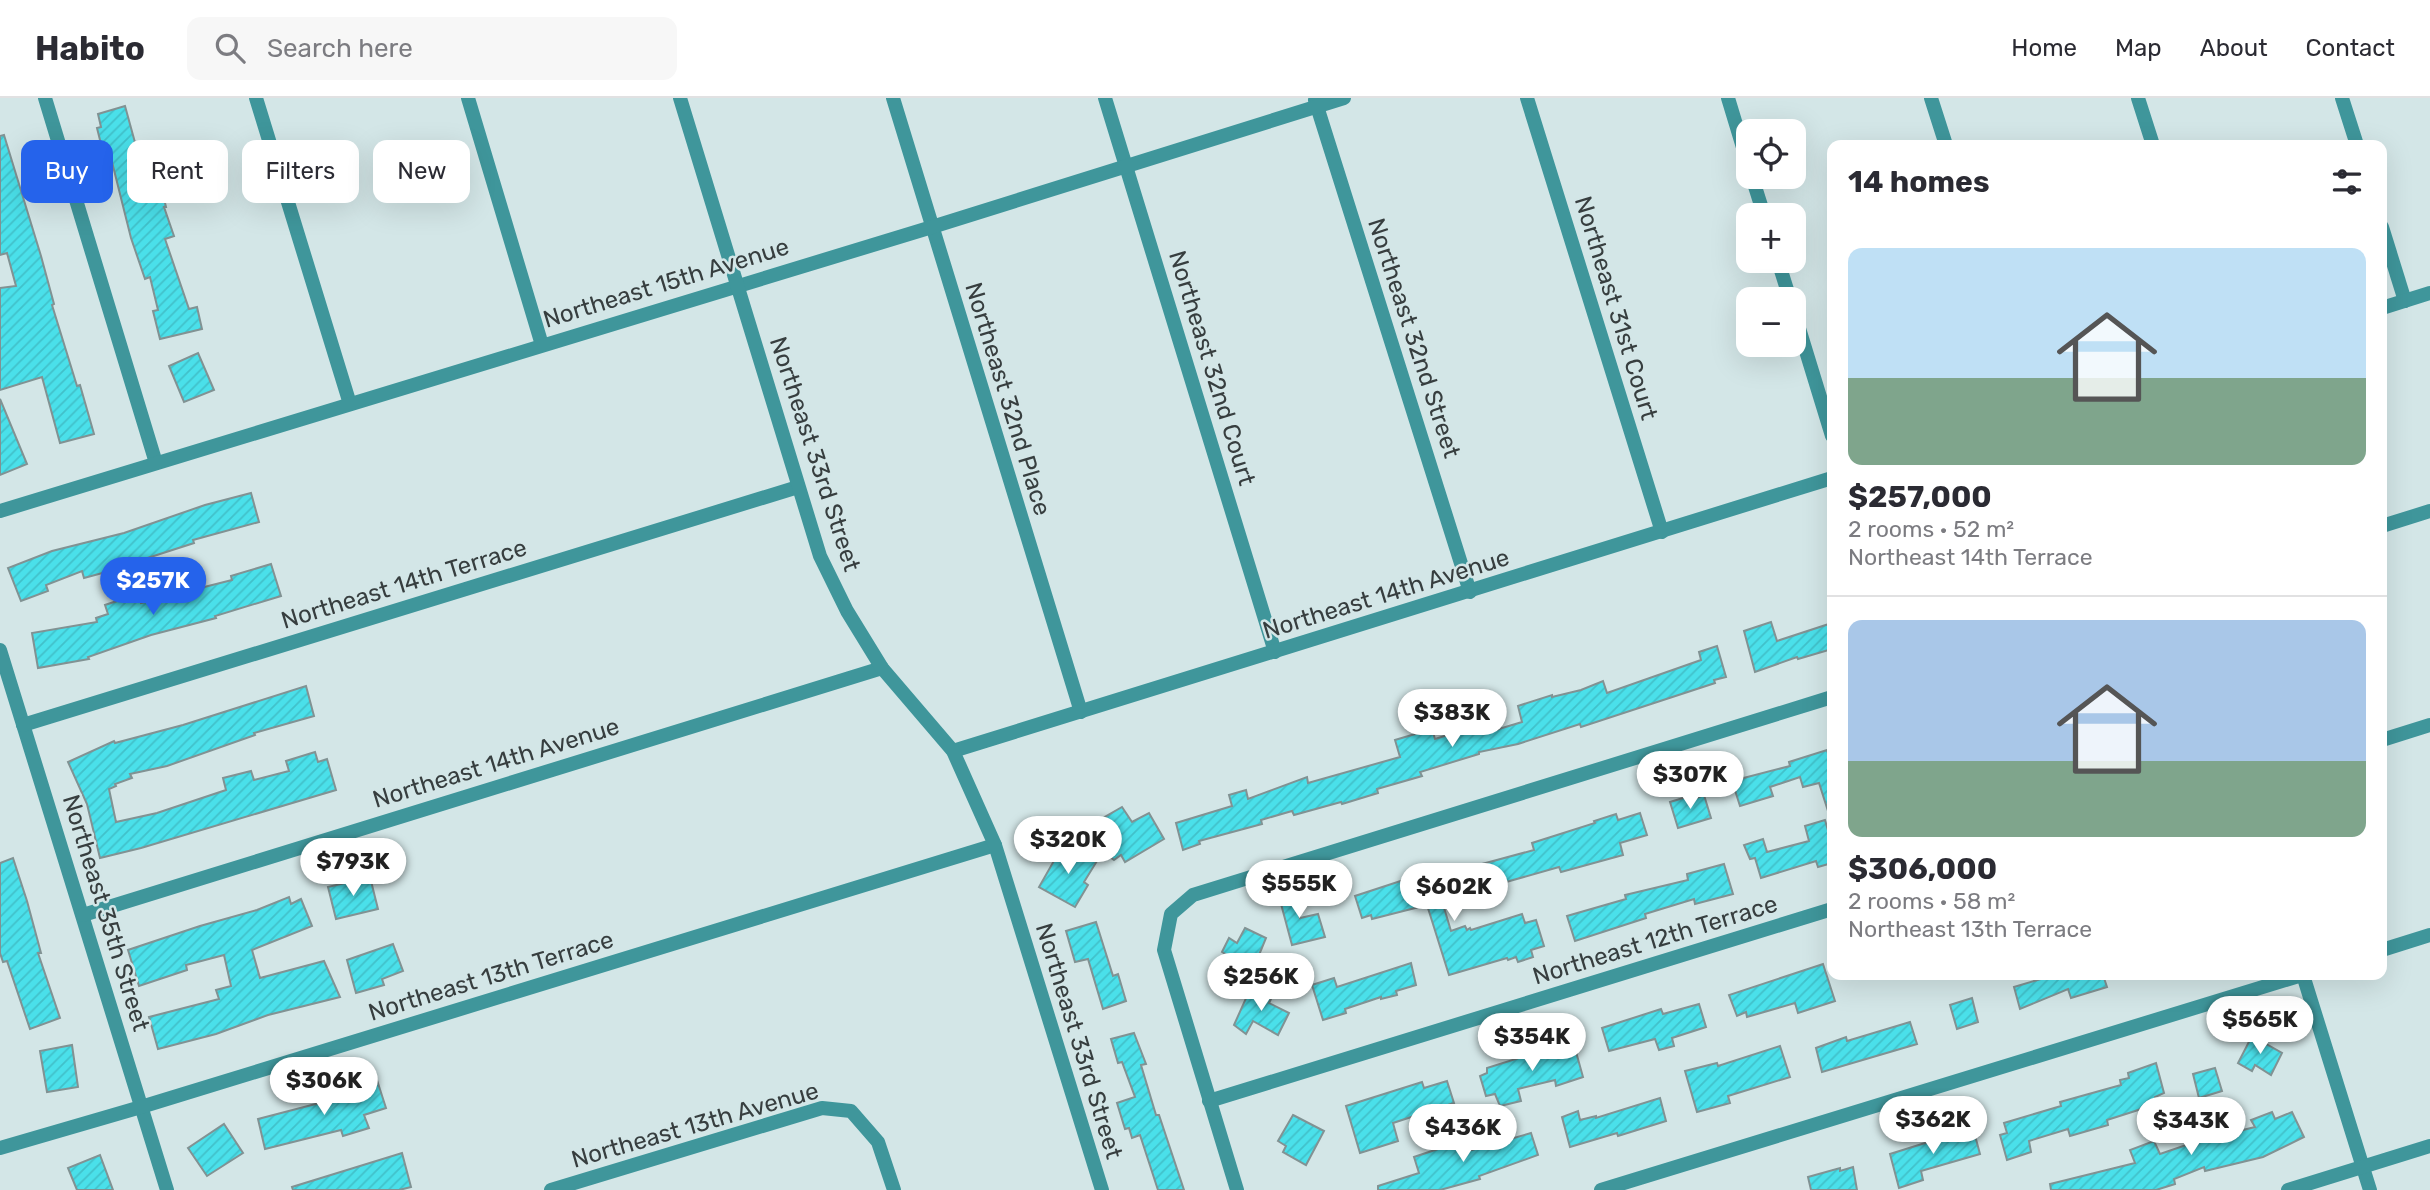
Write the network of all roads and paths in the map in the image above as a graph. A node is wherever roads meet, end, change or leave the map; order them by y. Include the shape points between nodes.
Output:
1 (46, 98) edge
2 (256, 98) edge
3 (468, 98) edge
4 (680, 98) edge
5 (893, 98) edge
6 (1105, 98) edge
7 (1344, 98) edge
8 (1527, 98) edge
9 (1728, 98) edge
10 (1931, 98) edge
11 (2138, 98) edge
12 (2342, 98) edge
13 (1316, 102) edge
14 (1736, 124) edge
15 (1944, 140) edge
16 (2151, 140) edge
17 (2355, 140) edge
18 (1125, 165) junction
19 (932, 227) junction
20 (2387, 243) edge
21 (736, 285) junction
22 (2430, 293) edge
23 (2405, 301) junction
24 (2387, 306) edge
25 (541, 345) junction
26 (1806, 351) edge
27 (350, 404) junction
28 (1827, 420) edge
29 (156, 463) junction
30 (1827, 480) edge
31 (798, 487) junction
32 (0, 511) edge
33 (2430, 511) edge
34 (2387, 524) edge
35 (1662, 532) junction
36 (1470, 592) junction
37 (0, 650) edge
38 (1275, 652) junction
39 (883, 668) junction
40 (1827, 698) edge
41 (1081, 712) junction
42 (2430, 724) edge
43 (23, 725) junction
44 (2387, 738) edge
45 (953, 751) junction
46 (995, 845) junction
47 (1827, 911) edge
48 (83, 915) junction
49 (2430, 935) edge
50 (2387, 948) edge
51 (2286, 980) edge
52 (2304, 980) edge
53 (1209, 1101) junction
54 (141, 1107) junction
55 (2430, 1146) edge
56 (0, 1148) edge
57 (2362, 1167) junction
58 (167, 1190) edge
59 (551, 1190) edge
60 (894, 1190) edge
61 (1102, 1190) edge
62 (1237, 1190) edge
63 (1601, 1190) edge
64 (2288, 1190) edge
65 (2370, 1190) edge

1 - 29 street
2 - 27 street
3 - 25 street
4 - 21 street, Northeast 33rd Street
5 - 19 street, Northeast 32nd Place
6 - 18 street, Northeast 32nd Court
7 - 13 street, Northeast 15th Avenue
8 - 35 street, Northeast 31st Court
9 - 14 street
10 - 15 street
11 - 16 street
12 - 17 street
13 - 18 street, Northeast 15th Avenue
13 - 36 street, Northeast 32nd Street
18 - 19 street, Northeast 15th Avenue
18 - 38 street, Northeast 32nd Court
19 - 21 street, Northeast 15th Avenue
19 - 41 street, Northeast 32nd Place
20 - 23 street
21 - 25 street, Northeast 15th Avenue
21 - 31 street, Northeast 33rd Street
22 - 23 street
23 - 24 street
25 - 27 street, Northeast 15th Avenue
26 - 28 street
27 - 29 street, Northeast 15th Avenue
29 - 32 street, Northeast 15th Avenue
30 - 35 street, Northeast 14th Avenue
31 - 39 street, Northeast 33rd Street via 820,555 847,611
31 - 43 street, Northeast 14th Terrace
33 - 34 street
35 - 36 street, Northeast 14th Avenue
36 - 38 street, Northeast 14th Avenue
37 - 43 street, Northeast 35th Street
38 - 41 street, Northeast 14th Avenue
39 - 45 street, Northeast 33rd Street
39 - 48 street, Northeast 14th Avenue
40 - 53 street via 1193,895 1171,914 1164,950
41 - 45 street, Northeast 14th Avenue
42 - 44 street
43 - 48 street, Northeast 35th Street
45 - 46 street, Northeast 33rd Street
46 - 54 street, Northeast 13th Terrace
46 - 61 street, Northeast 33rd Street
47 - 53 street, Northeast 12th Terrace
48 - 54 street, Northeast 35th Street
49 - 50 street
51 - 63 street
52 - 57 street
53 - 62 street
54 - 56 street, Northeast 13th Terrace
54 - 58 street, Northeast 35th Street
55 - 57 street
57 - 64 street
57 - 65 street
59 - 60 street, Northeast 13th Avenue via 822,1108 851,1111 878,1142

